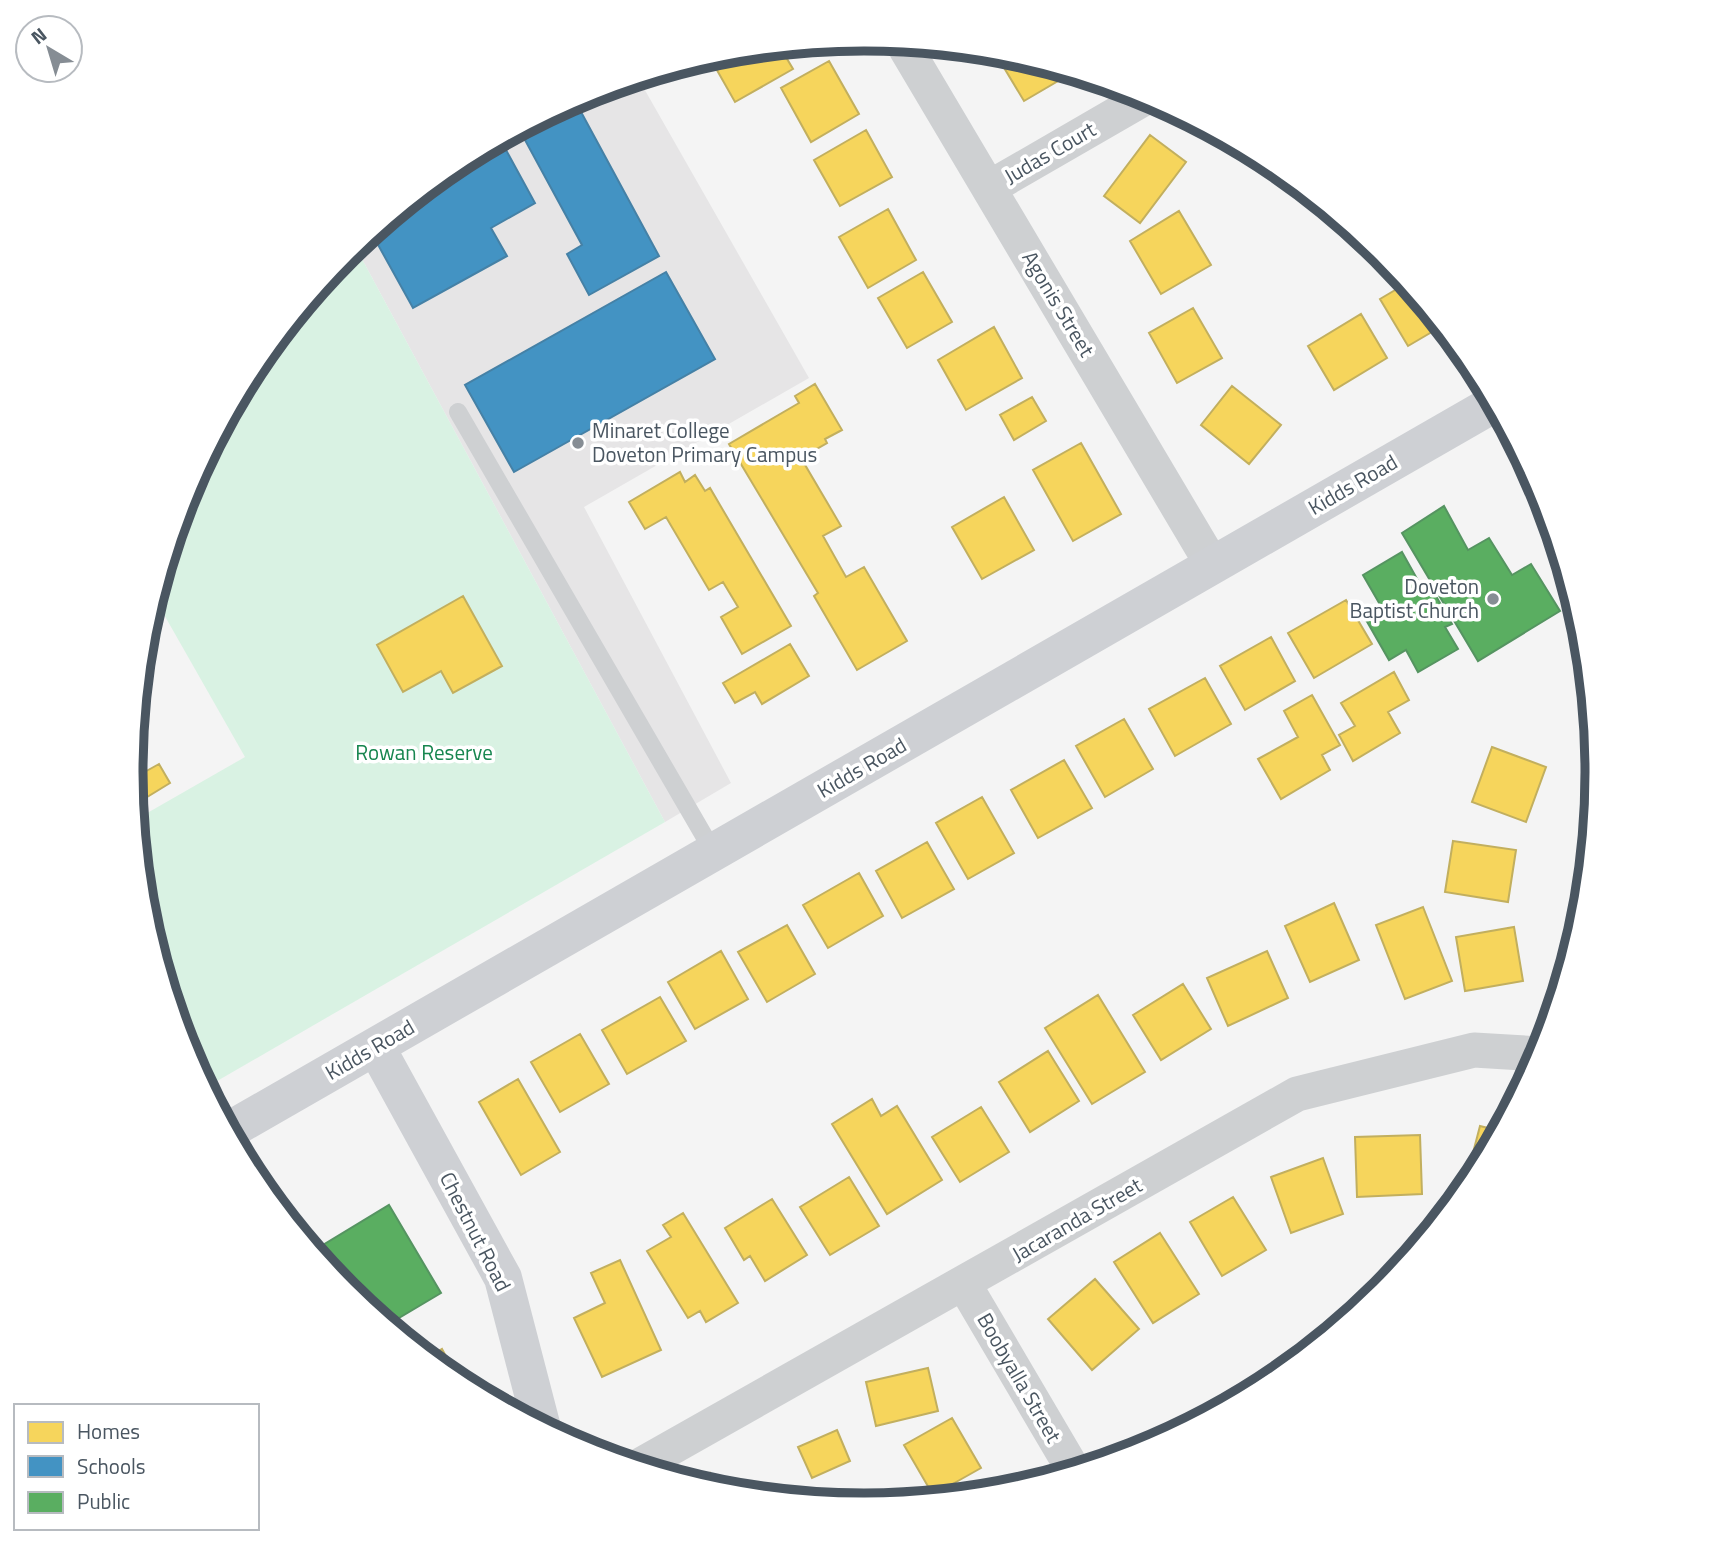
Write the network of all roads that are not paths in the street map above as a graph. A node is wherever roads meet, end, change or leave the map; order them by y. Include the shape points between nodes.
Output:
1 (908, 52) edge
2 (1134, 104) edge
3 (989, 188) junction
4 (1487, 408) edge
5 (458, 412) dead end
6 (1213, 566) junction
7 (714, 853) junction
8 (376, 1048) junction
9 (1528, 1053) edge
10 (236, 1127) edge
11 (964, 1284) junction
12 (539, 1416) edge
13 (649, 1460) edge
14 (1069, 1463) edge

1 - 3 street, Agonis Street
2 - 3 street, Judas Court
3 - 6 street, Agonis Street
4 - 6 main road, Kidds Road
5 - 7 lane
6 - 7 main road, Kidds Road
7 - 8 main road, Kidds Road
8 - 10 main road, Kidds Road
8 - 12 main road, Chestnut Road via 503,1278
9 - 11 street, Jacaranda Street via 1475,1050 1297,1094
11 - 13 street, Jacaranda Street
11 - 14 street, Boobyalla Street

